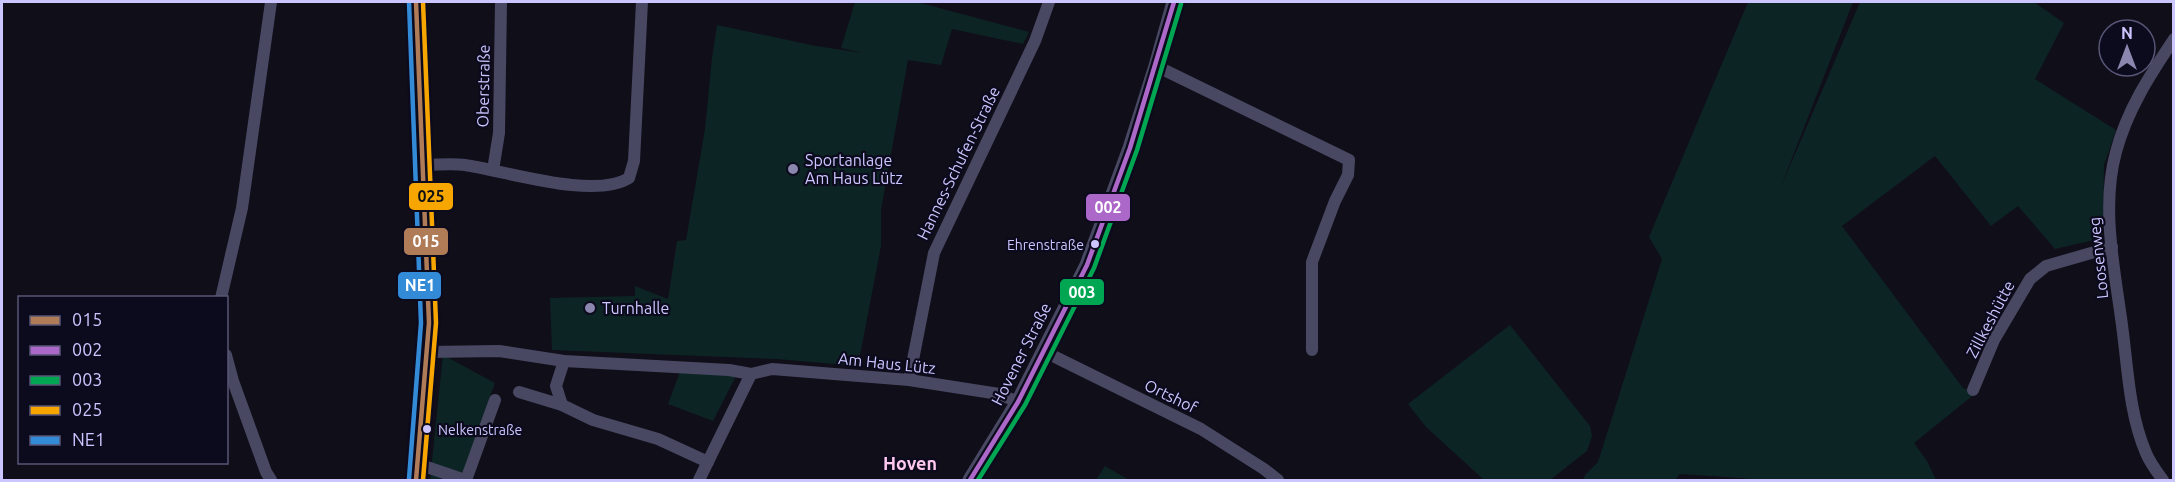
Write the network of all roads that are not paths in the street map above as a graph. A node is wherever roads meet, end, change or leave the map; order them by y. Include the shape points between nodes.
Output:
1 (271, 2) edge
2 (416, 2) edge
3 (501, 2) edge
4 (642, 2) edge
5 (1049, 2) edge
6 (1174, 2) edge
7 (2174, 39) edge
8 (1156, 66) junction
9 (423, 165) junction
10 (492, 170) junction
11 (2112, 247) junction
12 (220, 296) edge
13 (1312, 350) dead end
14 (1043, 351) junction
15 (428, 352) junction
16 (564, 361) junction
17 (228, 362) edge
18 (751, 375) junction
19 (909, 380) junction
20 (1973, 390) dead end
21 (519, 392) dead end
22 (495, 400) dead end
23 (1018, 402) junction
24 (562, 405) junction
25 (708, 462) junction
26 (418, 464) junction
27 (271, 480) edge
28 (416, 480) edge
29 (466, 480) edge
30 (699, 480) edge
31 (970, 480) edge
32 (1278, 480) edge
33 (2163, 480) edge

1 - 12 street via 242,208
2 - 9 street
3 - 10 street, Oberstraße via 499,133
4 - 10 street via 634,160 629,178 618,184 565,185
5 - 19 street, Hannes-Schufen-Straße via 1035,41 934,253
6 - 8 street, Hovener Straße
7 - 11 street, Loosenweg via 2132,107 2117,146 2110,181
8 - 13 street via 1349,160 1348,175 1312,262
8 - 14 street, Hovener Straße via 1095,246
9 - 10 street
9 - 15 street
11 - 20 street, Zillkeshütte via 2046,266 2030,279 1994,340
11 - 33 street, Loosenweg via 2133,412 2146,454
14 - 23 street, Hovener Straße
14 - 32 street, Ortshof via 1201,429
15 - 16 street, Am Haus Lütz via 499,351
15 - 26 street
16 - 18 street, Am Haus Lütz via 729,370
16 - 24 street via 556,386
17 - 27 street
18 - 19 street, Am Haus Lütz via 772,369
18 - 25 street
19 - 23 street, Am Haus Lütz via 999,394
21 - 24 street
22 - 29 street
23 - 31 street, Hovener Straße
24 - 25 street via 593,420 658,439
25 - 30 street
26 - 28 street
26 - 29 street

